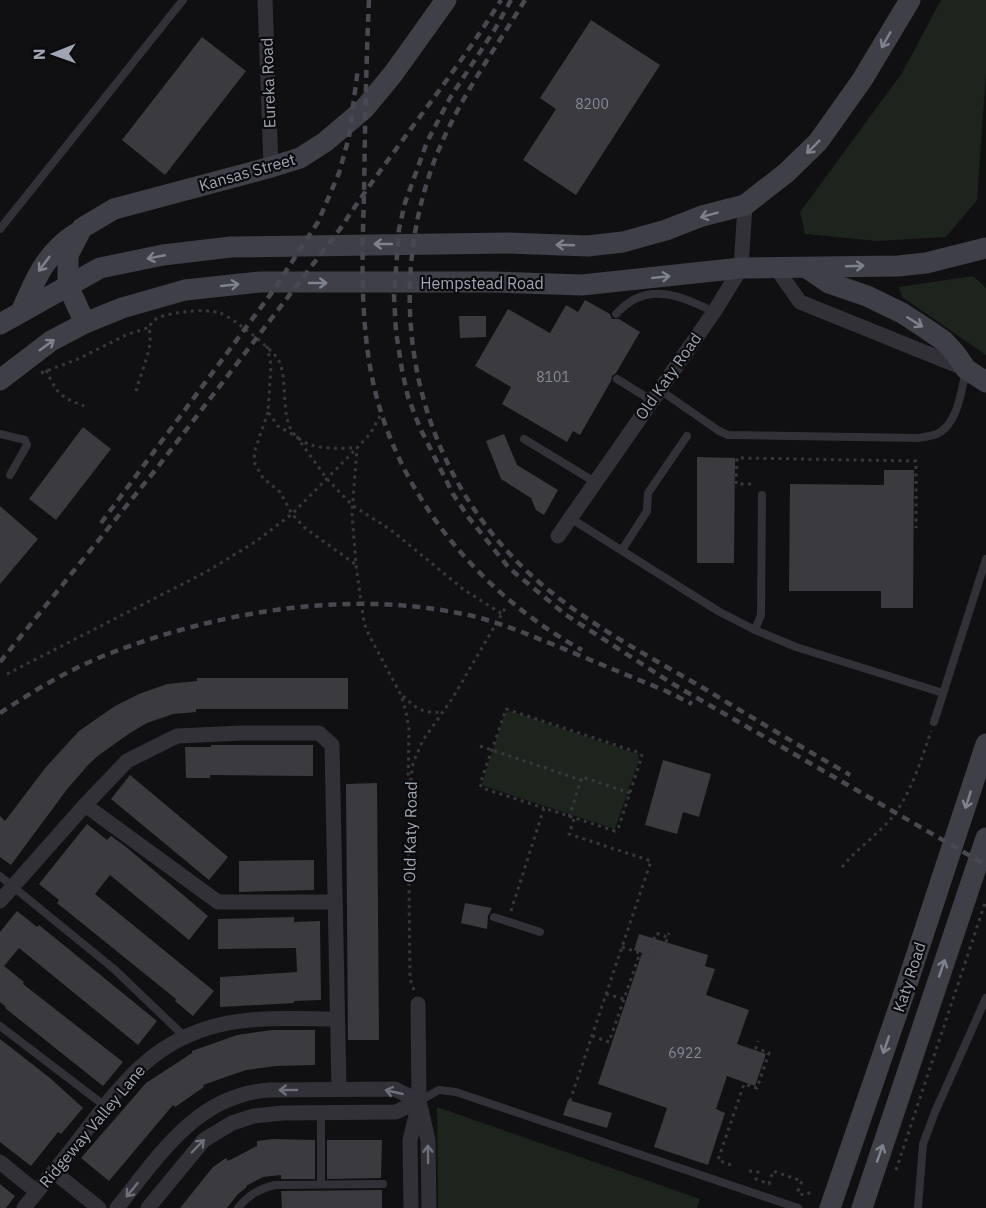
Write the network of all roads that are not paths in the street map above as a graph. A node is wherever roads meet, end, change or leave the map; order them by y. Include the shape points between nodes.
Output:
1 (183, 0) edge
2 (265, 0) edge
3 (446, 0) edge
4 (910, 0) edge
5 (271, 167) junction
6 (745, 205) junction
7 (82, 228) junction
8 (0, 229) edge
9 (986, 248) edge
10 (741, 268) junction
11 (776, 268) junction
12 (807, 268) junction
13 (68, 286) junction
14 (21, 312) junction
15 (714, 312) junction
16 (616, 314) dead end
17 (85, 322) junction
18 (0, 324) edge
19 (966, 369) junction
20 (617, 379) dead end
21 (0, 380) edge
22 (986, 382) edge
23 (655, 395) junction
24 (0, 434) edge
25 (687, 436) dead end
26 (524, 439) dead end
27 (10, 476) dead end
28 (595, 482) junction
29 (762, 495) dead end
30 (570, 518) junction
31 (558, 536) dead end
32 (622, 550) junction
33 (986, 559) edge
34 (755, 630) junction
35 (943, 693) junction
36 (934, 722) road end
37 (986, 744) edge
38 (85, 805) junction
39 (986, 838) edge
40 (6, 881) edge
41 (0, 901) edge
42 (335, 902) junction
43 (494, 917) dead end
44 (540, 932) dead end
45 (986, 998) edge
46 (418, 1004) dead end
47 (337, 1019) junction
48 (0, 1026) edge
49 (185, 1036) junction
50 (339, 1089) junction
51 (321, 1090) junction
52 (419, 1101) junction
53 (105, 1106) junction
54 (321, 1112) junction
55 (0, 1162) edge
56 (54, 1172) junction
57 (321, 1184) junction
58 (383, 1184) dead end
59 (37, 1192) junction
60 (773, 1204) edge
61 (24, 1208) edge
62 (99, 1208) edge
63 (117, 1208) edge
64 (148, 1208) edge
65 (238, 1208) edge
66 (411, 1208) edge
67 (429, 1208) edge
68 (798, 1208) edge
69 (830, 1208) edge
70 (862, 1208) edge
71 (918, 1208) edge

1 - 8 lane
2 - 5 street, Eureka Road
3 - 5 main road, Kansas Street via 364,109 300,158
4 -> 6 main road via 862,80 818,142
5 - 7 main road, Kansas Street via 114,209
6 - 10 street, Old Katy Road
6 -> 13 main road via 623,242 588,246 507,243 231,247 100,268
7 - 13 main road via 68,255
7 -> 14 main road, Kansas Street via 60,244 38,272
12 -> 9 main road, Hempstead Road via 926,263
10 - 11 main road, Hempstead Road
10 - 15 street, Old Katy Road
17 -> 10 main road, Hempstead Road via 185,290 260,282 582,285
11 - 12 main road, Hempstead Road
11 - 19 street via 800,302
12 -> 19 main road via 829,283 867,296 910,318 944,341
13 - 14 main road
13 - 17 main road
14 - 18 main road
15 - 16 lane via 672,294 648,294 633,299
15 - 23 street, Old Katy Road
21 -> 17 main road, Hempstead Road via 51,341
19 - 22 main road
19 - 23 lane via 949,423 937,434 918,438 728,435
20 - 23 lane
23 - 28 street, Old Katy Road
24 - 27 lane via 25,440 27,445
25 - 32 lane via 648,493 647,512
26 - 28 lane
28 - 30 street, Old Katy Road
29 - 34 lane via 761,615
30 - 31 street, Old Katy Road
30 - 32 lane
32 - 34 lane
33 - 35 lane
34 - 35 lane via 796,647
35 - 36 lane
37 -> 69 main road, Katy Road
38 - 40 street
38 - 42 street via 218,902
38 - 42 street via 127,761 177,736 319,732 332,745
70 -> 39 main road, Katy Road
40 - 41 street
40 - 49 lane via 114,969
42 - 47 street
43 - 44 lane
45 - 71 lane via 923,1144
46 - 52 street
47 - 49 street, Ridgeway Valley Lane via 246,1021
47 - 50 street
48 - 53 lane
49 - 53 street, Ridgeway Valley Lane via 139,1067
50 - 51 street
52 -> 50 street via 395,1089
51 - 54 street
51 -> 63 street via 261,1091 221,1103 186,1125
52 - 54 street via 396,1112
52 - 60 lane via 439,1090 456,1092
52 - 66 street via 410,1140
67 -> 52 street via 428,1140
53 - 56 street, Ridgeway Valley Lane
54 - 57 lane
64 -> 54 street via 204,1140 223,1127 254,1116
55 - 59 street
56 - 59 street, Ridgeway Valley Lane
56 - 62 street
57 - 58 lane
57 - 65 lane via 263,1188
59 - 61 street, Ridgeway Valley Lane
60 - 68 lane

